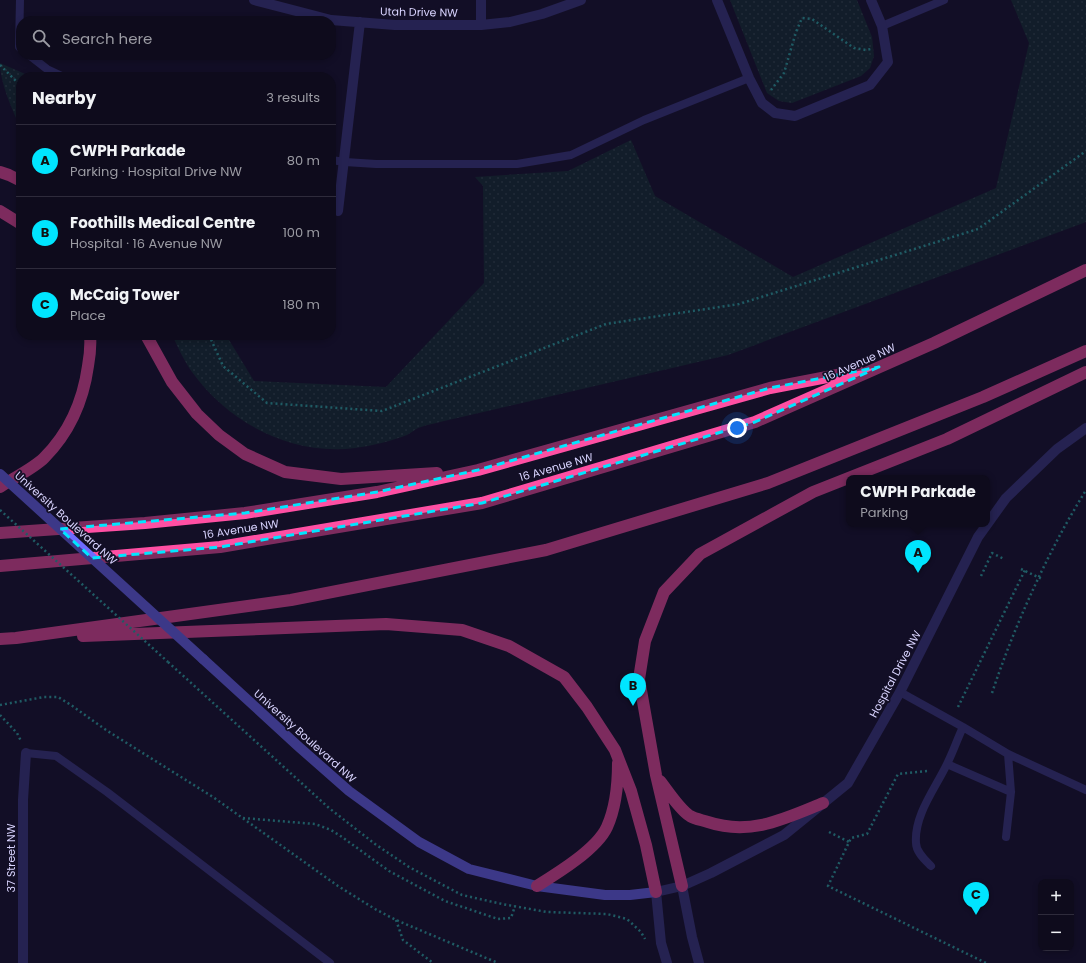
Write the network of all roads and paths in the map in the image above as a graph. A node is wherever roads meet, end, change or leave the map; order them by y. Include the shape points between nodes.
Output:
1 (20, 0) edge
2 (254, 0) edge
3 (480, 0) edge
4 (581, 0) edge
5 (717, 0) edge
6 (871, 0) edge
7 (944, 0) edge
8 (20, 16) edge
9 (316, 16) edge
10 (336, 20) edge
11 (360, 22) junction
12 (481, 25) junction
13 (882, 26) junction
14 (885, 46) junction
15 (35, 60) edge
16 (0, 65) edge
17 (53, 72) edge
18 (749, 78) junction
19 (16, 81) edge
20 (762, 103) junction
21 (1086, 151) edge
22 (336, 161) edge
23 (345, 162) junction
24 (0, 172) edge
25 (16, 178) edge
26 (0, 211) edge
27 (338, 211) dead end
28 (16, 221) edge
29 (1086, 270) edge
30 (90, 340) edge
31 (149, 340) edge
32 (211, 340) edge
33 (1086, 351) edge
34 (879, 367) junction
35 (1086, 372) edge
36 (1086, 428) edge
37 (478, 470) junction
38 (0, 474) edge
39 (857, 475) edge
40 (846, 479) edge
41 (0, 487) edge
42 (1086, 490) edge
43 (0, 510) edge
44 (990, 520) edge
45 (985, 527) edge
46 (0, 533) edge
47 (1004, 559) dead end
48 (0, 566) edge
49 (1021, 568) dead end
50 (1025, 570) junction
51 (981, 576) dead end
52 (1039, 577) junction
53 (1042, 579) dead end
54 (16, 638) junction
55 (0, 639) edge
56 (168, 662) dead end
57 (900, 692) junction
58 (992, 693) dead end
59 (0, 705) edge
60 (958, 708) dead end
61 (0, 715) edge
62 (963, 727) junction
63 (26, 753) junction
64 (1008, 754) junction
65 (618, 758) junction
66 (947, 764) junction
67 (930, 770) dead end
68 (656, 776) junction
69 (1086, 790) edge
70 (1012, 792) junction
71 (823, 803) junction
72 (243, 818) junction
73 (829, 832) dead end
74 (1006, 837) dead end
75 (849, 842) junction
76 (931, 866) dead end
77 (537, 886) junction
78 (682, 886) junction
79 (656, 892) junction
80 (515, 906) dead end
81 (396, 920) junction
82 (25, 962) edge
83 (330, 963) edge
84 (433, 963) edge
85 (498, 963) edge
86 (667, 963) edge
87 (699, 963) edge
88 (986, 963) edge

1 - 8 lane
2 - 9 street, Utah Drive NW
3 - 12 street
4 - 12 street, Utah Drive NW via 510,22
5 - 18 street
6 - 13 street
7 - 13 lane
10 - 11 street, Utah Drive NW
11 - 12 street, Utah Drive NW via 395,25
11 - 23 street
13 - 14 street
14 - 20 street via 888,62 870,85 795,116 775,113
14 - 20 path via 866,50 854,48 812,19 802,18 784,72
15 - 17 lane
16 - 19 path
18 - 20 street
18 - 23 lane via 644,120 571,155 517,164
21 - 32 path via 978,229 739,304 606,324 382,411 267,403 223,366
22 - 23 lane
23 - 27 street
24 - 25 highway
26 - 28 highway
29 - 34 highway, 16 Avenue NW via 934,344
30 - 41 highway via 80,404 63,436 43,459
31 - 37 highway via 172,382 213,430 245,454 285,472 341,479
33 - 54 highway via 983,397 768,483 546,550 291,600
34 - 37 highway via 770,388
34 - 48 highway, 16 Avenue NW via 756,422 482,502 220,547
35 - 39 highway via 947,439
36 - 44 street, Hospital Drive NW via 1057,449 1006,498
37 - 46 highway via 377,492 245,513
38 - 77 street, University Boulevard NW, bridge via 349,791 419,842 469,869
40 - 68 highway via 814,492 700,554 664,592 645,641 639,679
42 - 52 path
43 - 56 path, bridge
45 - 57 street, Hospital Drive NW
47 - 51 path via 992,553
49 - 50 path
50 - 52 path
50 - 60 path
52 - 53 path
52 - 58 path
54 - 55 highway
54 - 65 highway via 386,624 462,630 509,646 564,677 587,707
57 - 62 lane
57 - 71 street, Hospital Drive NW via 848,783
59 - 72 path via 58,697
61 - 63 path via 17,733
62 - 64 lane
62 - 66 lane
63 - 82 street, 37 Street NW via 23,800
63 - 83 lane via 56,756 107,792
64 - 69 lane
64 - 70 lane
65 - 77 highway via 618,783 607,827 588,850
65 - 79 highway via 633,798
66 - 70 lane
66 - 76 lane via 917,824 916,845 919,853
67 - 75 path via 898,774 867,834 851,838
68 - 71 highway via 690,816 728,827 753,827
68 - 78 highway
70 - 74 lane
71 - 78 street, Hospital Drive NW via 784,835
72 - 80 path via 315,824 331,830 389,871 445,901 498,919 511,918
72 - 81 path via 338,886
73 - 75 path
75 - 88 path via 828,886
77 - 79 street, University Boulevard NW via 604,895
78 - 79 street, Hospital Drive NW
78 - 87 street
79 - 86 street via 662,944
81 - 84 path via 403,940
81 - 85 path

